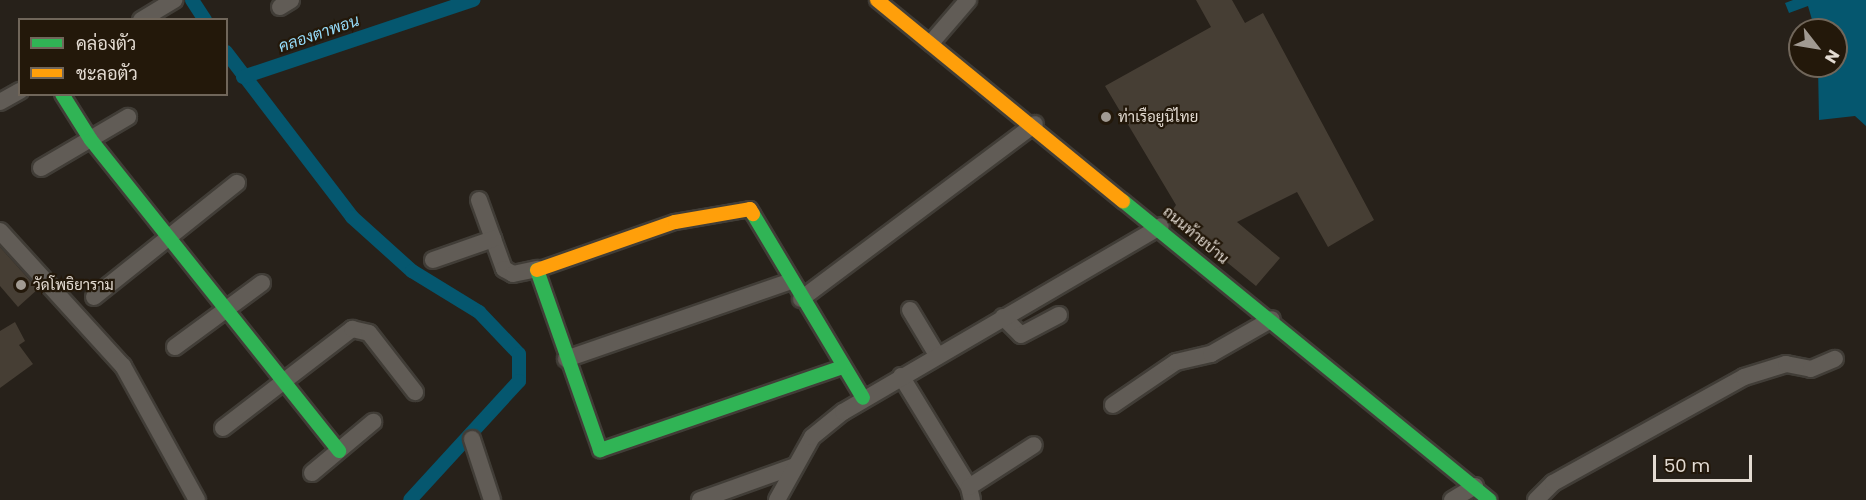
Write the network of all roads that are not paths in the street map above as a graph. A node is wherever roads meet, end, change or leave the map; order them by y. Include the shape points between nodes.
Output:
1 (174, 0) edge
2 (878, 0) edge
3 (968, 0) edge
4 (144, 18) edge
5 (931, 43) junction
6 (18, 92) edge
7 (63, 96) edge
8 (0, 102) edge
9 (128, 117) dead end
10 (1035, 124) junction
11 (91, 140) junction
12 (41, 168) dead end
13 (237, 183) dead end
14 (479, 200) dead end
15 (1161, 226) junction
16 (0, 231) edge
17 (171, 237) junction
18 (494, 239) junction
19 (433, 260) dead end
20 (537, 269) junction
21 (791, 281) junction
22 (262, 283) dead end
23 (94, 297) dead end
24 (801, 298) junction
25 (227, 308) junction
26 (910, 310) dead end
27 (1059, 315) dead end
28 (1003, 317) junction
29 (1272, 319) junction
30 (175, 347) dead end
31 (937, 355) junction
32 (566, 359) junction
33 (1835, 359) dead end
34 (842, 368) junction
35 (901, 376) junction
36 (284, 382) junction
37 (415, 392) dead end
38 (863, 398) junction
39 (1113, 405) dead end
40 (374, 422) dead end
41 (223, 428) dead end
42 (472, 439) dead end
43 (1034, 445) dead end
44 (339, 450) junction
45 (795, 466) junction
46 (312, 473) dead end
47 (1475, 486) junction
48 (973, 496) edge
49 (197, 500) edge
50 (492, 500) edge
51 (700, 500) edge
52 (777, 500) edge
53 (1452, 500) edge
54 (1490, 500) edge
55 (1536, 500) edge

1 - 4 street
2 - 5 street, ถนนท้ายบ้าน
3 - 5 street
5 - 10 street, ถนนท้ายบ้าน
6 - 8 street
7 - 11 street
9 - 11 street
10 - 15 street, ถนนท้ายบ้าน
10 - 24 street
11 - 12 street
11 - 17 street
13 - 17 street
14 - 18 street
15 - 28 street
15 - 29 street, ถนนท้ายบ้าน
16 - 49 street via 123,366
17 - 23 street
17 - 25 street
18 - 19 street
18 - 20 street via 507,272
20 - 21 street via 675,222 744,207
20 - 32 street
21 - 24 street
21 - 32 street
22 - 25 street
24 - 34 street
25 - 30 street
25 - 36 street
26 - 31 street
27 - 28 street via 1021,335
28 - 31 street
29 - 39 street via 1211,354 1176,362
29 - 47 street, ถนนท้ายบ้าน
31 - 35 street
32 - 34 street via 596,447 608,451
33 - 55 street via 1811,369 1786,364 1744,377 1553,483
34 - 38 street
35 - 38 street
35 - 48 street
36 - 37 street via 352,329 363,328
36 - 41 street
36 - 44 street
38 - 45 street via 812,437
40 - 44 street
42 - 50 street
43 - 48 street
44 - 46 street
45 - 51 street
45 - 52 street
47 - 53 street
47 - 54 street, ถนนท้ายบ้าน

